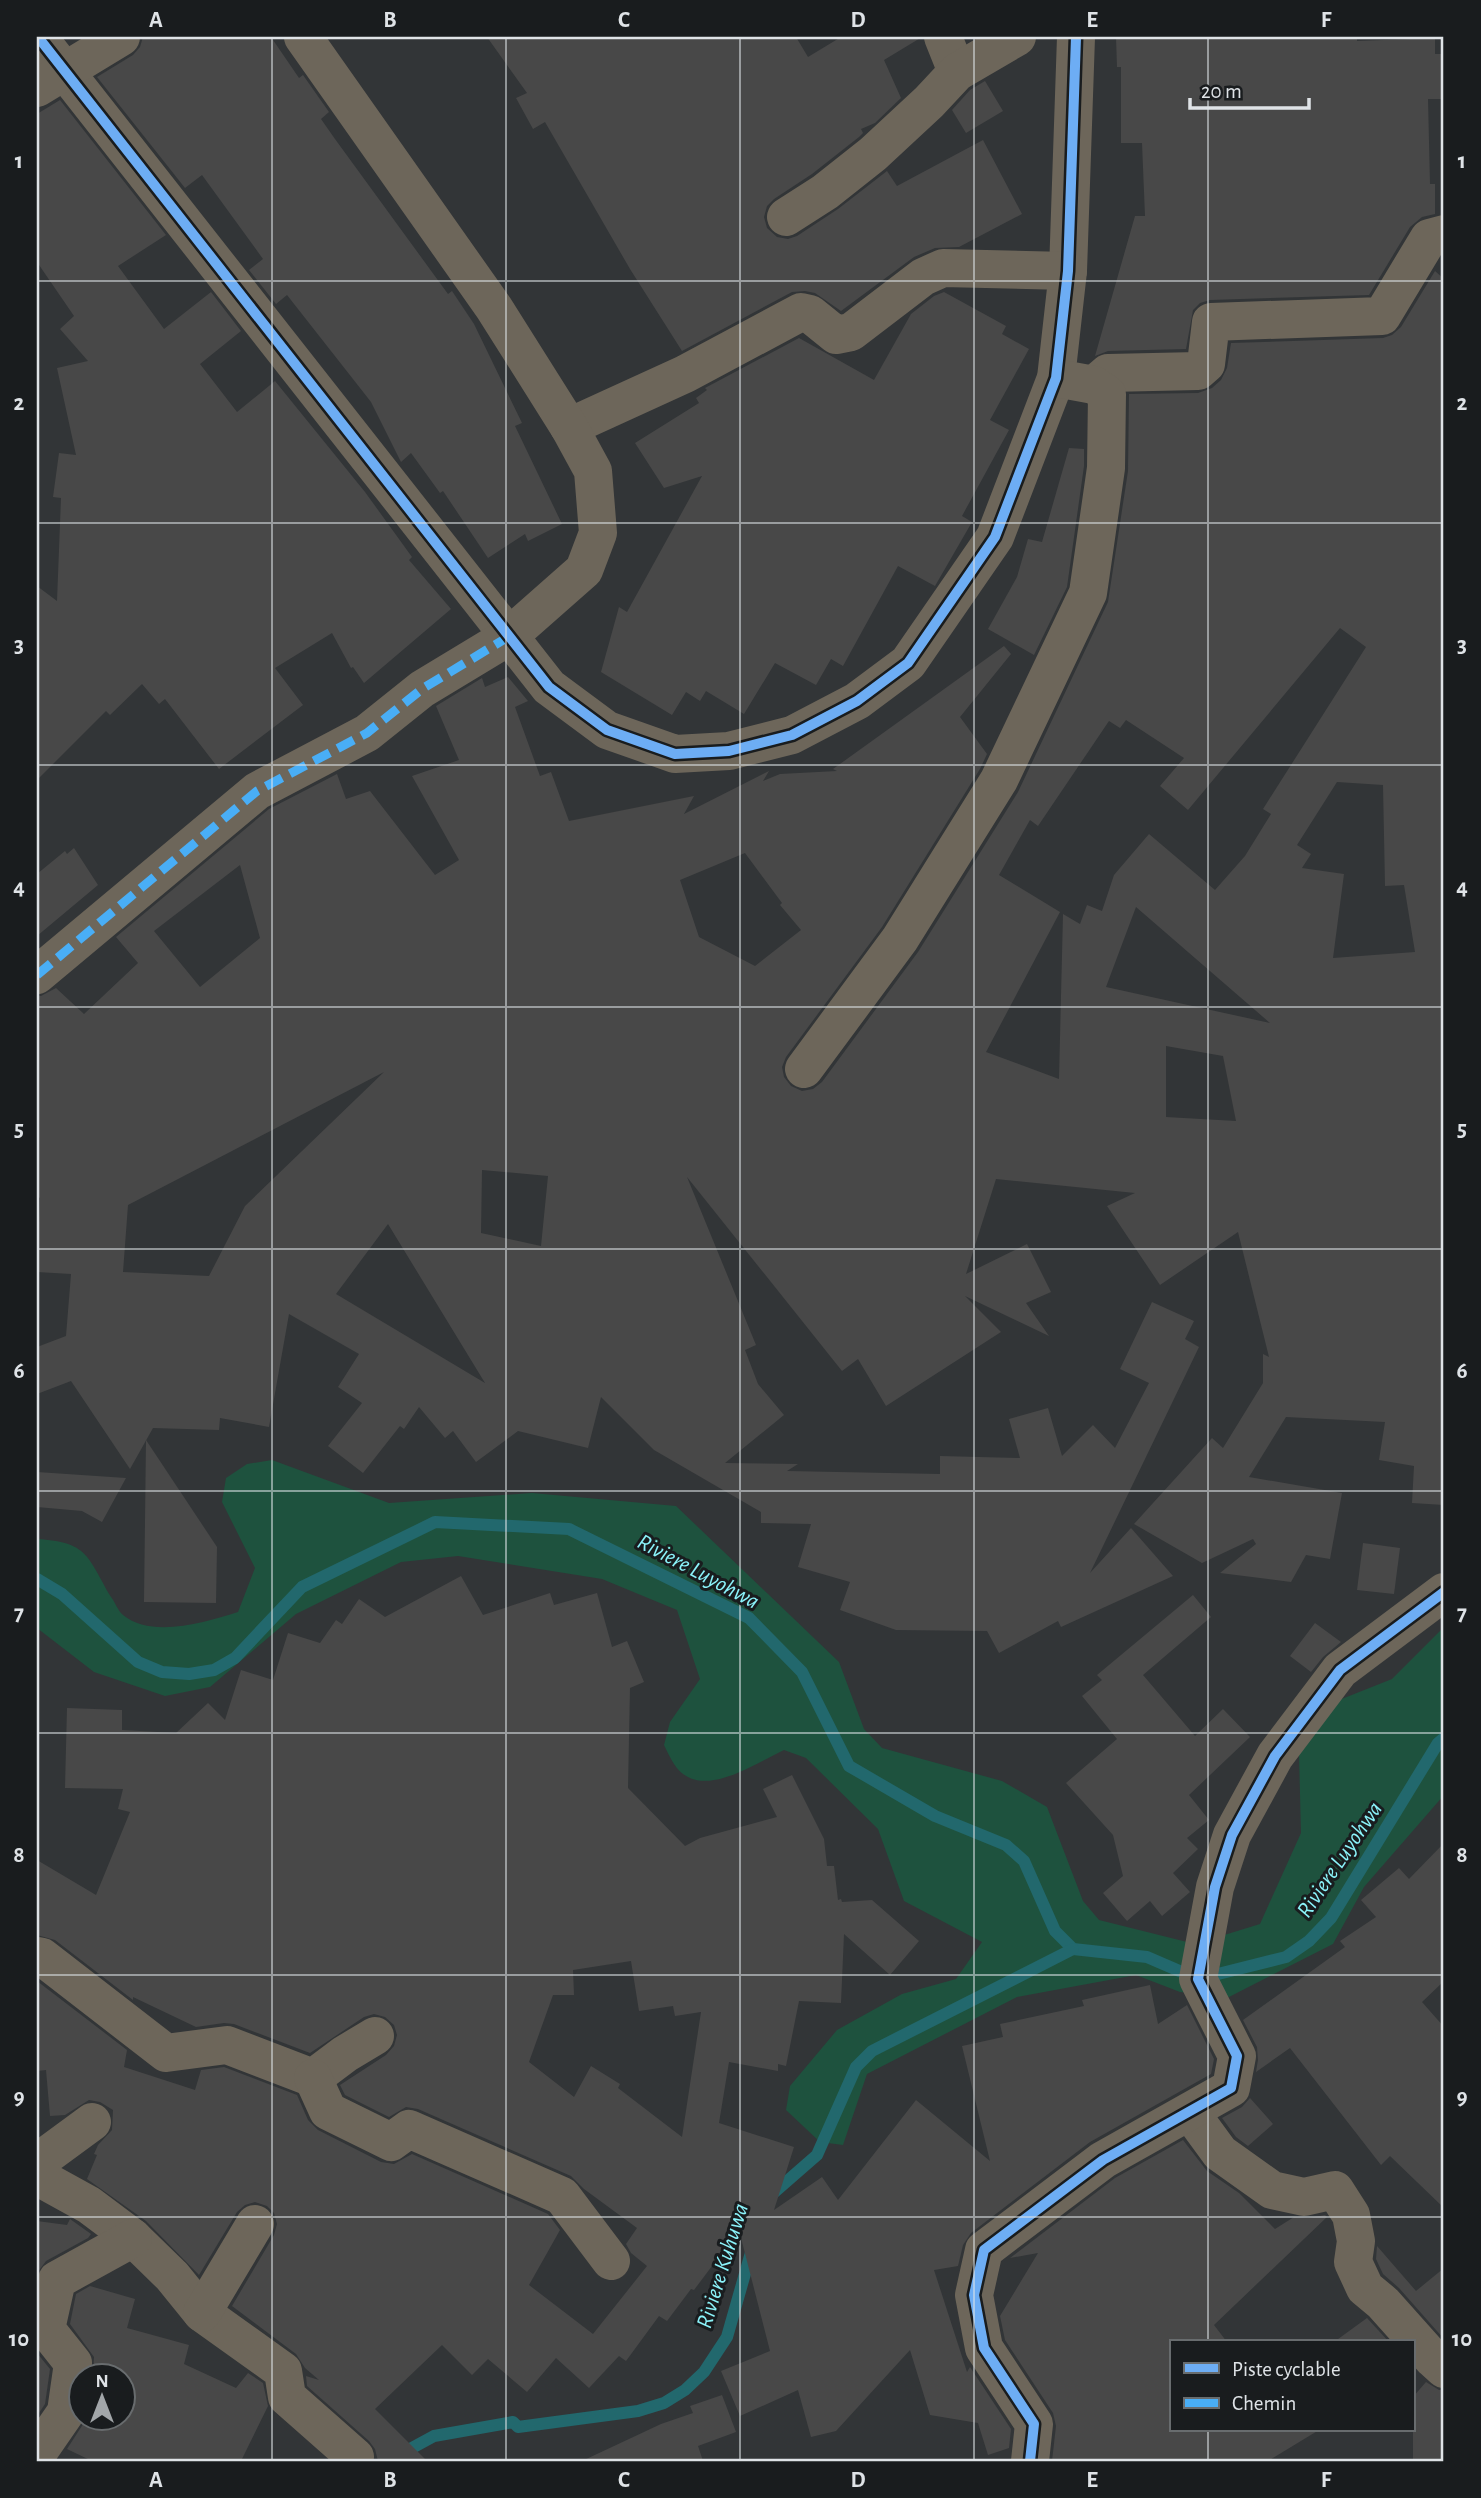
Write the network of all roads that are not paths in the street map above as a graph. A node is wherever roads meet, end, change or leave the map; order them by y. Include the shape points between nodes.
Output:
1 (38, 37) edge
2 (121, 37) edge
3 (303, 37) edge
4 (943, 37) edge
5 (1017, 37) edge
6 (1076, 37) edge
7 (957, 72) junction
8 (51, 80) edge
9 (786, 218) dead end
10 (1444, 234) edge
11 (1068, 271) junction
12 (1056, 378) junction
13 (1094, 385) junction
14 (569, 427) junction
15 (508, 637) junction
16 (37, 975) edge
17 (804, 1069) dead end
18 (1444, 1592) edge
19 (37, 1956) edge
20 (375, 2035) dead end
21 (313, 2078) junction
22 (1189, 2112) junction
23 (92, 2122) dead end
24 (256, 2224) dead end
25 (133, 2238) junction
26 (611, 2261) dead end
27 (202, 2313) junction
28 (1444, 2369) edge
29 (37, 2454) edge
30 (353, 2461) edge
31 (1030, 2461) edge

1 - 8 street
2 - 8 street
3 - 14 street via 494,308
4 - 7 street
5 - 7 street
6 - 11 street
7 - 9 street via 873,154
8 - 15 street
10 - 13 street via 1429,238 1382,316 1211,322 1206,364 1198,372 1108,373
11 - 12 street
11 - 14 street via 943,268 923,277 851,332 836,335 801,312 685,374
12 - 13 street
12 - 15 street via 995,537 908,663 857,701 792,735 729,751 675,754 607,730 549,687
13 - 17 street via 1107,394 1106,468 1088,593 999,780 900,939
14 - 15 street via 593,471 598,533 584,570
15 - 16 street via 422,689 367,733 257,792
18 - 22 street via 1340,1670 1275,1756 1232,1835 1215,1887 1198,1979 1237,2056 1231,2088
19 - 21 street via 166,2053 227,2045
20 - 21 street
21 - 26 street via 328,2111 390,2142 409,2129 562,2196
22 - 28 street via 1220,2153 1272,2190 1304,2197 1335,2190 1351,2215 1356,2241 1353,2262 1365,2288
22 - 31 street via 1104,2160 984,2250 974,2295 984,2347 1034,2424
23 - 25 street via 43,2158 40,2178 89,2205
24 - 27 street
25 - 27 street
25 - 29 street via 57,2280 46,2329 73,2363 66,2412
27 - 30 street via 283,2371 287,2397 355,2457

